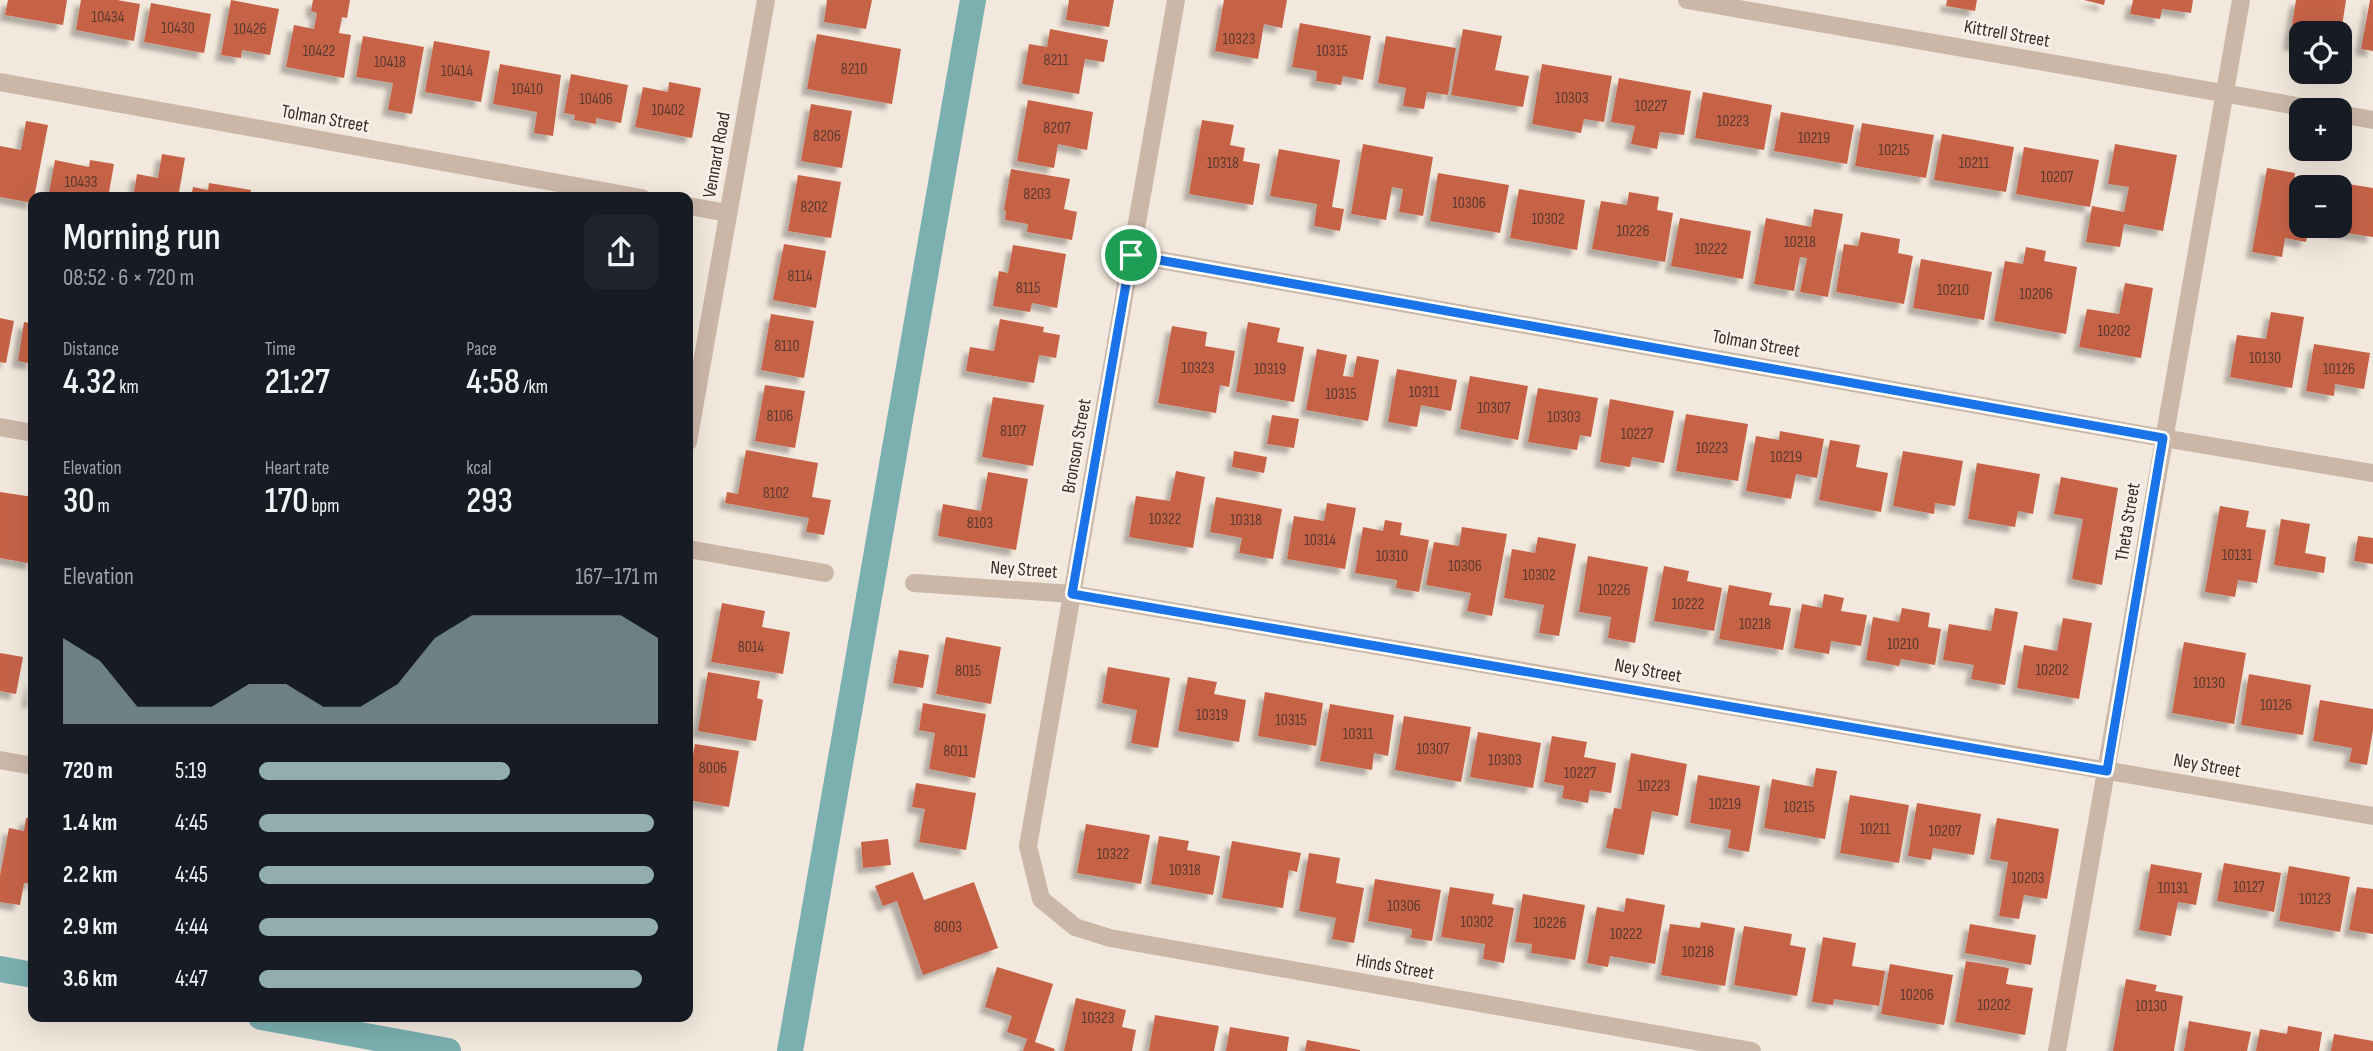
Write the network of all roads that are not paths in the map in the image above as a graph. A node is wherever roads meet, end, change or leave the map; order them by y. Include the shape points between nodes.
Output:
1 (766, 0) edge
2 (1176, 0) edge
3 (1687, 0) edge
4 (2241, 0) edge
5 (0, 82) edge
6 (2225, 93) junction
7 (2289, 104) edge
8 (2352, 116) edge
9 (2373, 120) edge
10 (609, 192) edge
11 (693, 207) edge
12 (728, 213) junction
13 (1131, 255) junction
14 (693, 413) edge
15 (0, 427) edge
16 (28, 432) edge
17 (2163, 438) junction
18 (2373, 473) edge
19 (693, 550) edge
20 (825, 573) dead end
21 (914, 583) dead end
22 (1072, 594) junction
23 (0, 760) edge
24 (28, 765) edge
25 (2107, 771) junction
26 (2373, 816) edge
27 (1041, 899) joint
28 (1752, 1051) edge
29 (2057, 1051) edge

1 - 12 street, Vennard Road
2 - 13 street, Bronson Street
3 - 6 street, Kittrell Street
4 - 6 street, Theta Street
5 - 10 street, Tolman Street
6 - 7 street, Kittrell Street
6 - 17 street, Theta Street
8 - 9 street
11 - 12 street
12 - 14 street, Vennard Road
13 - 17 street, Tolman Street
13 - 22 street, Bronson Street
15 - 16 street
17 - 18 street, Tolman Street
17 - 25 street, Theta Street
19 - 20 street
21 - 22 street, Ney Street
22 - 25 street, Ney Street
22 - 27 street, Bronson Street via 1028,846
23 - 24 street
25 - 26 street, Ney Street
25 - 29 street, Theta Street
27 - 28 street, Hinds Street via 1075,927 1110,938

